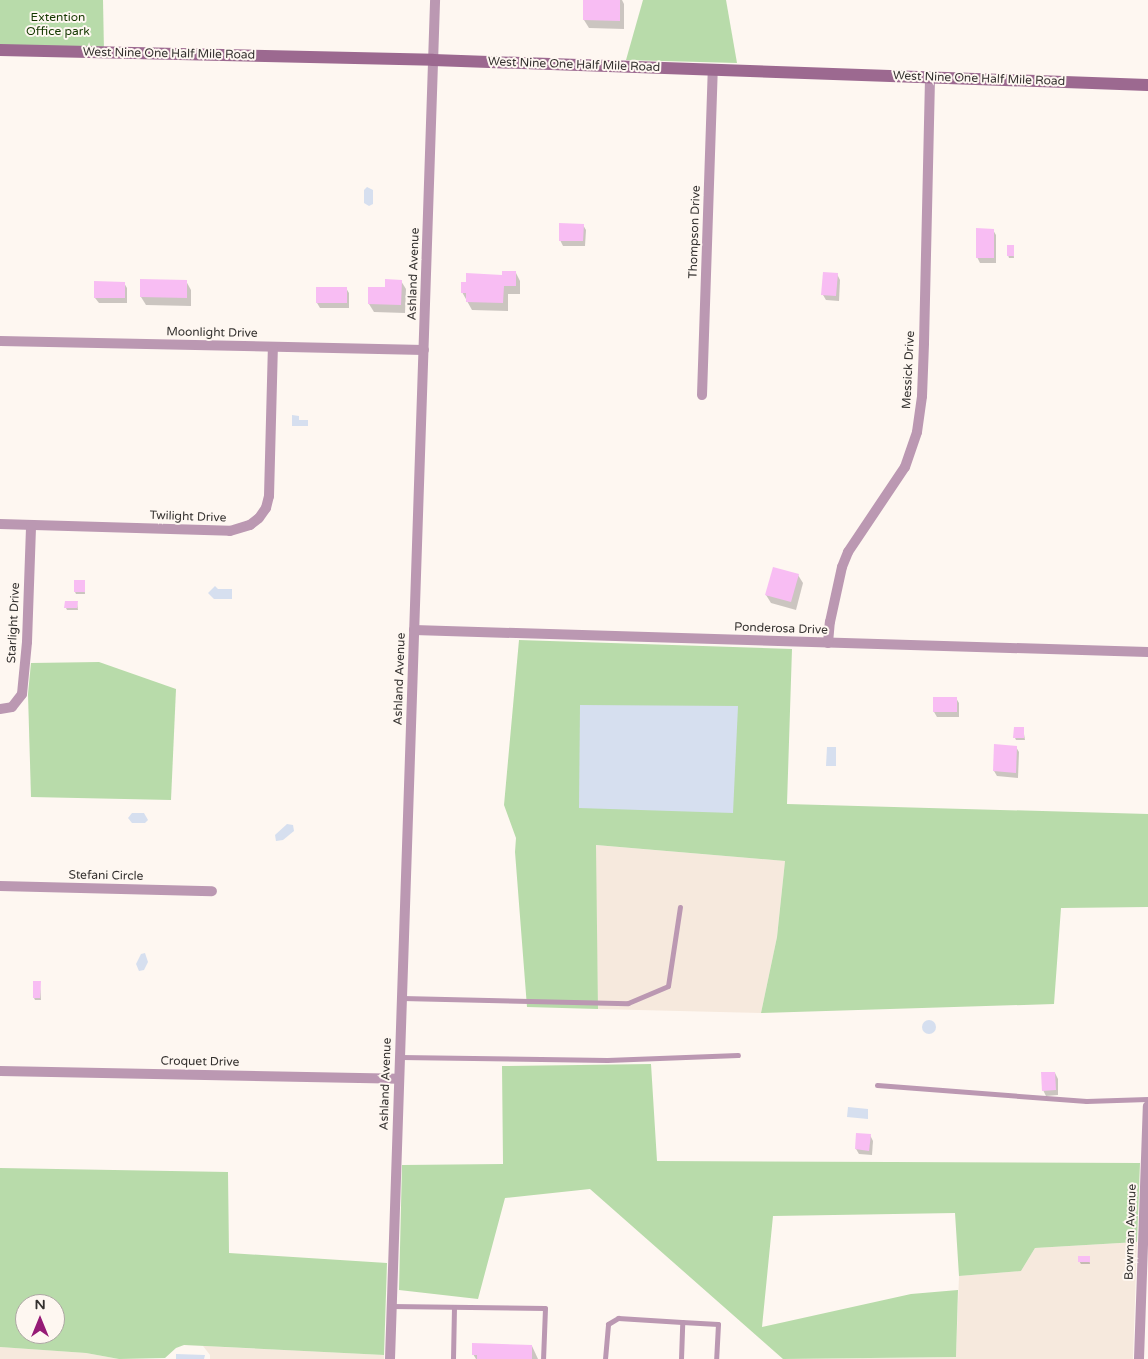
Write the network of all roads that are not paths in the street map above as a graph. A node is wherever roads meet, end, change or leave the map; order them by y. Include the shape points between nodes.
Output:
1 (435, 0) edge
2 (0, 50) edge
3 (433, 60) junction
4 (714, 70) junction
5 (930, 77) junction
6 (1148, 85) edge
7 (0, 341) edge
8 (273, 347) junction
9 (424, 350) junction
10 (702, 395) dead end
11 (0, 524) edge
12 (32, 525) junction
13 (414, 630) junction
14 (828, 643) junction
15 (1148, 652) edge
16 (0, 709) edge
17 (0, 886) edge
18 (212, 891) dead end
19 (680, 907) dead end
20 (402, 998) junction
21 (400, 1056) junction
22 (738, 1056) dead end
23 (0, 1070) edge
24 (399, 1079) junction
25 (877, 1085) dead end
26 (1148, 1099) edge
27 (1148, 1106) edge
28 (391, 1306) junction
29 (454, 1307) junction
30 (682, 1322) junction
31 (390, 1359) edge
32 (453, 1359) edge
33 (543, 1359) edge
34 (605, 1359) edge
35 (681, 1359) edge
36 (716, 1359) edge
37 (1139, 1359) edge

1 - 3 street, Ashland Avenue
2 - 3 street, West Nine One Half Mile Road
3 - 4 street, West Nine One Half Mile Road
3 - 9 street, Ashland Avenue
4 - 5 street, West Nine One Half Mile Road
4 - 10 street, Thompson Drive
5 - 6 street, West Nine One Half Mile Road
5 - 14 street, Messick Drive via 922,396 916,432 905,467 848,552 840,576
7 - 8 street, Moonlight Drive
8 - 9 street, Moonlight Drive
8 - 12 street, Twilight Drive via 269,496 259,518 250,525 230,531
9 - 13 street, Ashland Avenue
11 - 12 street, Twilight Drive
12 - 16 street, Starlight Drive via 22,694 12,707
13 - 14 street, Ponderosa Drive
13 - 20 street, Ashland Avenue
14 - 15 street, Ponderosa Drive
17 - 18 street, Stefani Circle
19 - 20 lane via 668,986 628,1003
20 - 21 street, Ashland Avenue
21 - 22 lane via 607,1060
21 - 24 street, Ashland Avenue
23 - 24 street, Croquet Drive
24 - 28 street, Ashland Avenue
25 - 26 lane via 1086,1101
27 - 37 street, Bowman Avenue
28 - 29 lane
28 - 31 street, Ashland Avenue
29 - 32 lane
29 - 33 lane via 545,1308
30 - 34 lane via 618,1318 608,1324
30 - 35 lane
30 - 36 lane via 718,1324

